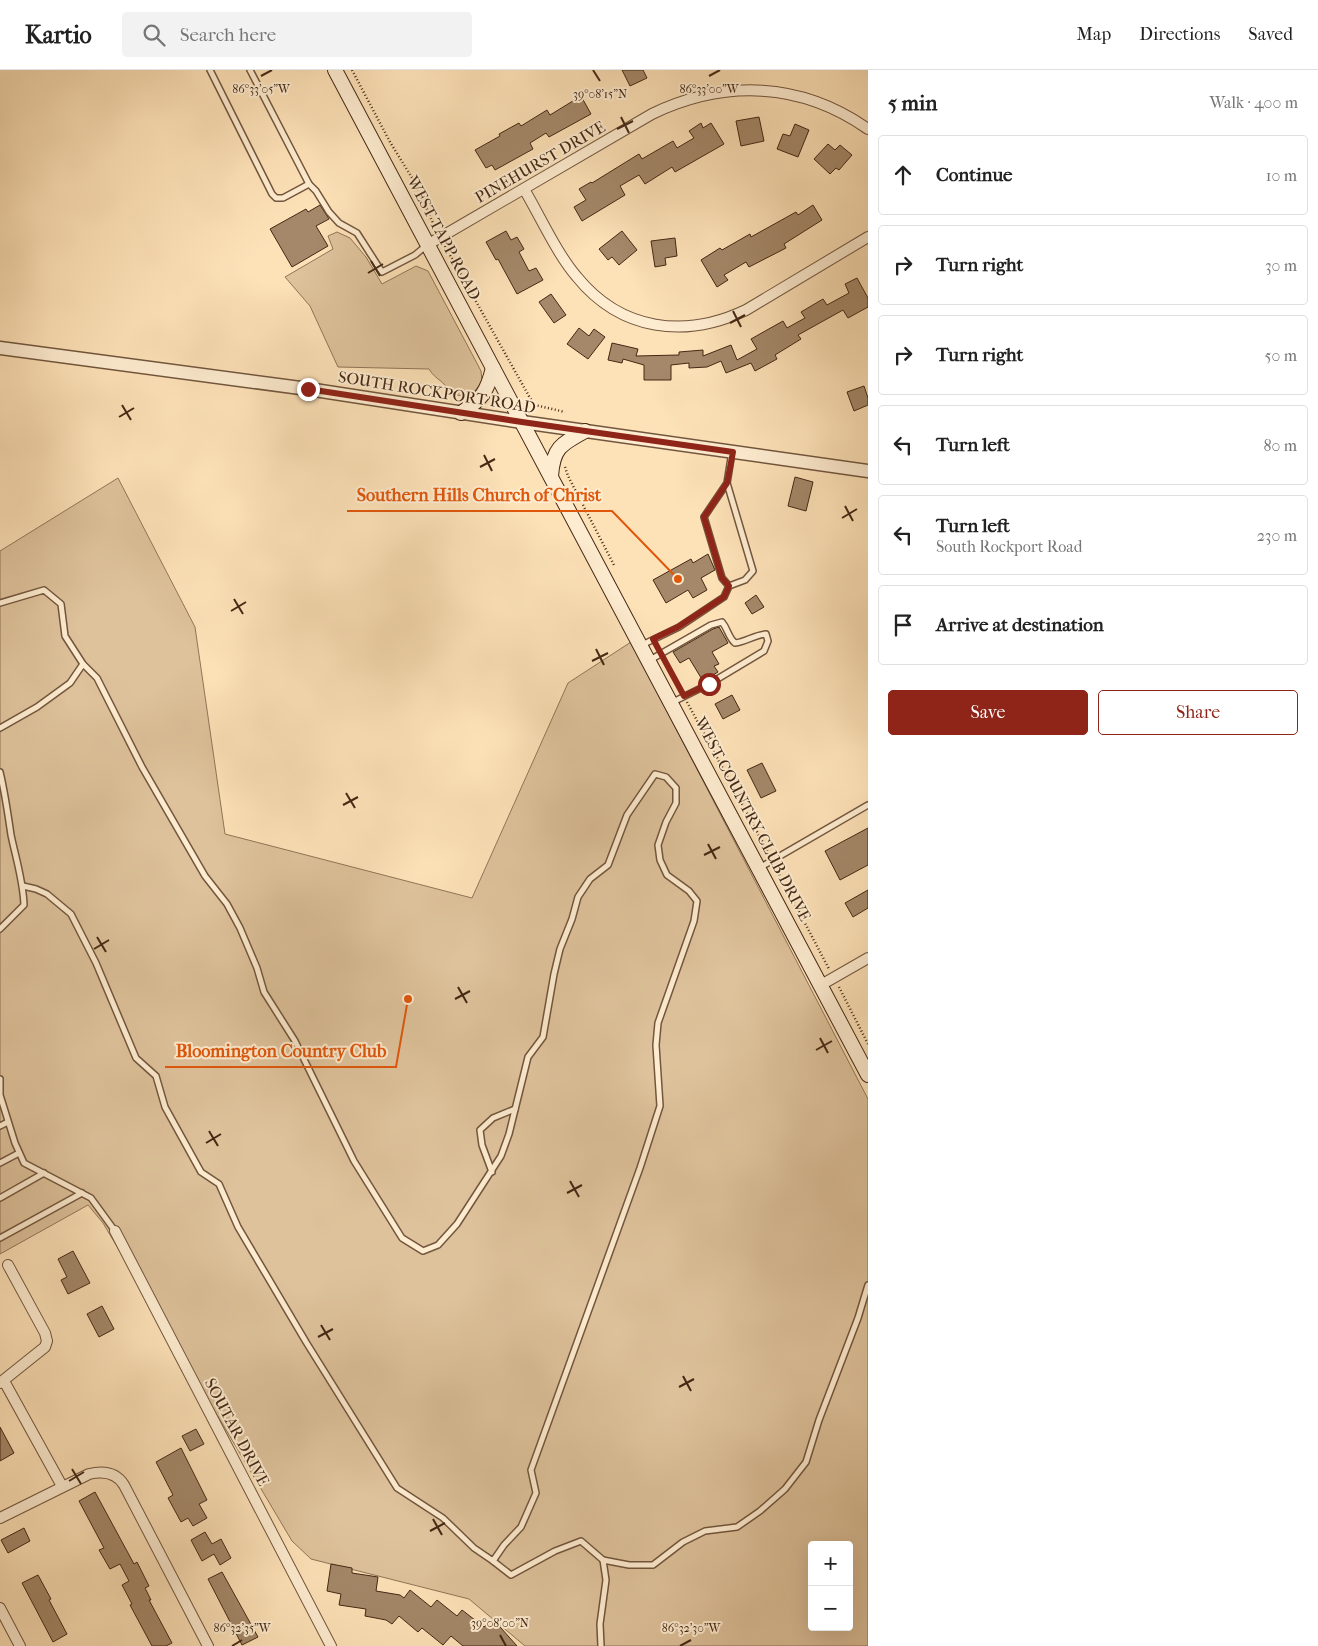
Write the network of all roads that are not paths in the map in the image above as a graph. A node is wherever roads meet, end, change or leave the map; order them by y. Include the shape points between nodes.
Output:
1 (210, 70) edge
2 (250, 70) edge
3 (335, 70) edge
4 (868, 130) edge
5 (309, 184) junction
6 (524, 189) junction
7 (868, 237) edge
8 (427, 244) junction
9 (0, 348) edge
10 (493, 368) junction
11 (461, 413) junction
12 (522, 422) junction
13 (585, 431) junction
14 (733, 452) junction
15 (868, 471) edge
16 (550, 476) junction
17 (727, 483) junction
18 (729, 586) junction
19 (0, 603) edge
20 (641, 646) junction
21 (648, 660) junction
22 (83, 664) junction
23 (671, 703) junction
24 (0, 728) edge
25 (0, 772) edge
26 (868, 805) edge
27 (759, 868) junction
28 (24, 886) junction
29 (0, 929) edge
30 (868, 958) edge
31 (821, 985) junction
32 (868, 1074) edge
33 (0, 1079) edge
34 (0, 1087) edge
35 (515, 1109) junction
36 (8, 1122) junction
37 (0, 1126) edge
38 (20, 1153) junction
39 (0, 1163) edge
40 (492, 1172) junction
41 (44, 1174) junction
42 (82, 1193) junction
43 (0, 1198) edge
44 (115, 1231) joint
45 (0, 1238) edge
46 (8, 1265) dead end
47 (868, 1285) edge
48 (2, 1382) edge
49 (62, 1486) junction
50 (0, 1518) edge
51 (603, 1560) junction
52 (492, 1561) junction
53 (0, 1608) edge
54 (20, 1646) edge
55 (208, 1646) edge
56 (331, 1646) edge
57 (601, 1646) edge

1 - 5 lane via 272,194 283,198
2 - 5 lane
3 - 8 main road, WEST TAPP ROAD
4 - 6 street, PINEHURST DRIVE via 828,106 790,94 745,90 702,95 652,114
5 - 8 lane via 339,223 357,233 382,272 415,255
6 - 7 street via 563,257 586,288 612,308 653,325 692,327 729,318
6 - 8 street, PINEHURST DRIVE
8 - 10 main road, WEST TAPP ROAD
9 - 11 street, SOUTH ROCKPORT ROAD
10 - 11 main road via 485,393
10 - 12 main road, WEST TAPP ROAD
11 - 12 street, SOUTH ROCKPORT ROAD
12 - 13 street, SOUTH ROCKPORT ROAD
12 - 16 main road, WEST COUNTRY CLUB DRIVE
13 - 14 street, SOUTH ROCKPORT ROAD
13 - 16 main road via 559,447
14 - 15 street, SOUTH ROCKPORT ROAD
14 - 17 lane
16 - 20 main road, WEST COUNTRY CLUB DRIVE
17 - 18 lane via 704,517 722,578
17 - 18 lane via 753,571 745,580
18 - 20 lane via 724,597
19 - 22 lane via 44,590 61,604 65,636
20 - 21 main road, WEST COUNTRY CLUB DRIVE
21 - 23 main road, WEST COUNTRY CLUB DRIVE
21 - 23 lane via 722,622 735,643 766,634 768,641 764,651
22 - 24 lane via 70,683
22 - 40 lane via 97,678 147,775 205,876 240,928 264,992 295,1041 354,1161 402,1238 423,1251 438,1245 458,1224
23 - 27 main road, WEST COUNTRY CLUB DRIVE
25 - 28 lane
26 - 27 lane
27 - 31 main road, WEST COUNTRY CLUB DRIVE
28 - 29 lane via 24,905
28 - 52 lane via 47,894 72,914 136,1058 156,1076 165,1107 201,1172 218,1184 238,1227 301,1334 398,1488 443,1518
30 - 31 street
31 - 32 main road, WEST COUNTRY CLUB DRIVE
33 - 34 lane
34 - 36 lane
35 - 40 lane via 510,1134
35 - 40 lane via 493,1118 480,1130
35 - 52 lane via 528,1057 543,1037 560,949 578,897 590,879 608,865 627,814 643,790 655,774 666,777 676,788 676,803 658,845 660,860 667,875 697,900 694,921 658,1023 656,1045 660,1106 531,1470 536,1493 521,1527
36 - 37 lane
36 - 38 lane
38 - 39 lane
38 - 41 lane via 24,1162
41 - 42 lane
41 - 43 lane
42 - 44 lane via 91,1198
42 - 45 lane
44 - 56 street, SOUTAR DRIVE
46 - 48 street via 47,1341 46,1347
47 - 51 lane via 806,1462 785,1489 737,1527 705,1531 683,1542 653,1565
48 - 49 street
49 - 50 street
49 - 55 street via 100,1472 106,1472 124,1485
51 - 52 lane via 581,1540 555,1550 511,1575
51 - 57 lane via 606,1580 600,1624
53 - 54 street

